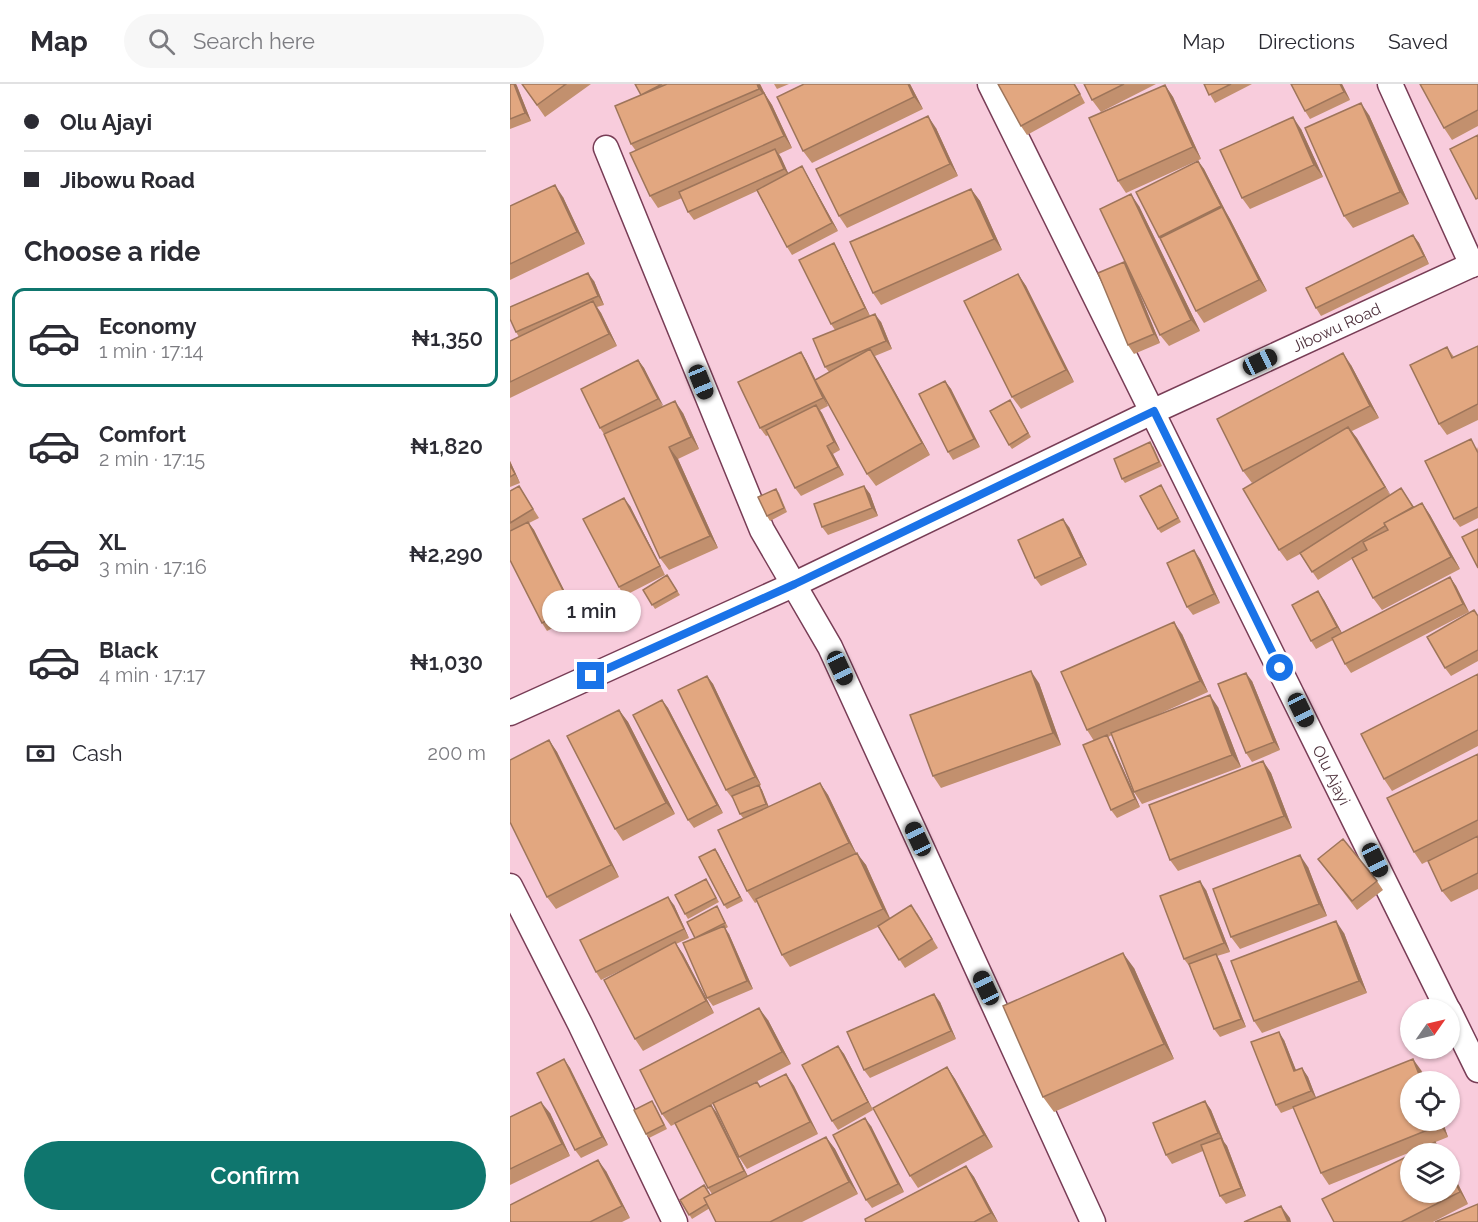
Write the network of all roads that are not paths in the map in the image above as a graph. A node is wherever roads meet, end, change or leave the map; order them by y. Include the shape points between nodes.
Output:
1 (990, 84) edge
2 (1390, 84) edge
3 (606, 148) dead end
4 (1475, 264) edge
5 (1154, 411) junction
6 (795, 584) junction
7 (510, 713) edge
8 (510, 886) edge
9 (1444, 999) edge
10 (1460, 1033) edge
11 (1478, 1070) edge
12 (675, 1222) edge
13 (1093, 1222) edge

1 - 5 street, Olu Ajayi
2 - 4 street
3 - 6 street via 762,530
4 - 5 street, Jibowu Road
5 - 6 street, Jibowu Road
5 - 9 street, Olu Ajayi
6 - 7 street, Jibowu Road
6 - 13 street via 830,647
8 - 12 street
10 - 11 street, Olu Ajayi

